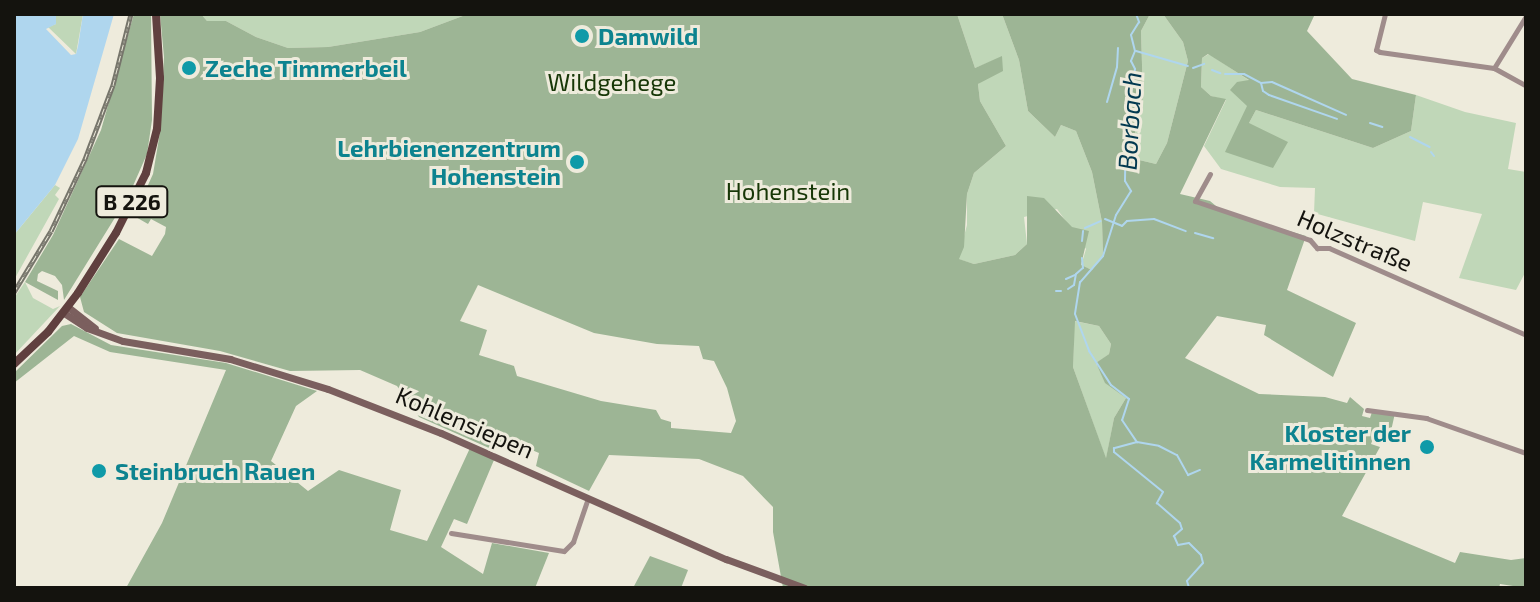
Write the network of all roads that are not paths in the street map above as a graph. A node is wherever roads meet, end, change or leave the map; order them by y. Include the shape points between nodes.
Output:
1 (156, 14) edge
2 (1385, 14) edge
3 (1526, 16) edge
4 (1494, 68) junction
5 (1526, 86) edge
6 (1210, 174) dead end
7 (66, 310) junction
8 (1526, 335) edge
9 (14, 364) edge
10 (1367, 410) dead end
11 (1526, 453) edge
12 (588, 498) junction
13 (451, 533) dead end
14 (805, 588) edge

1 - 7 main road, B 226 via 160,78 152,157 116,233
2 - 4 street via 1376,50 1380,52
3 - 4 street
4 - 5 street
6 - 8 street, Holzstraße via 1195,201 1310,240 1317,248 1329,248
7 - 9 main road, B 226
7 - 12 street, Kohlensiepen via 123,341 230,359 328,389
10 - 11 street via 1426,418
12 - 13 street via 573,542 564,551
12 - 14 street, Kohlensiepen

